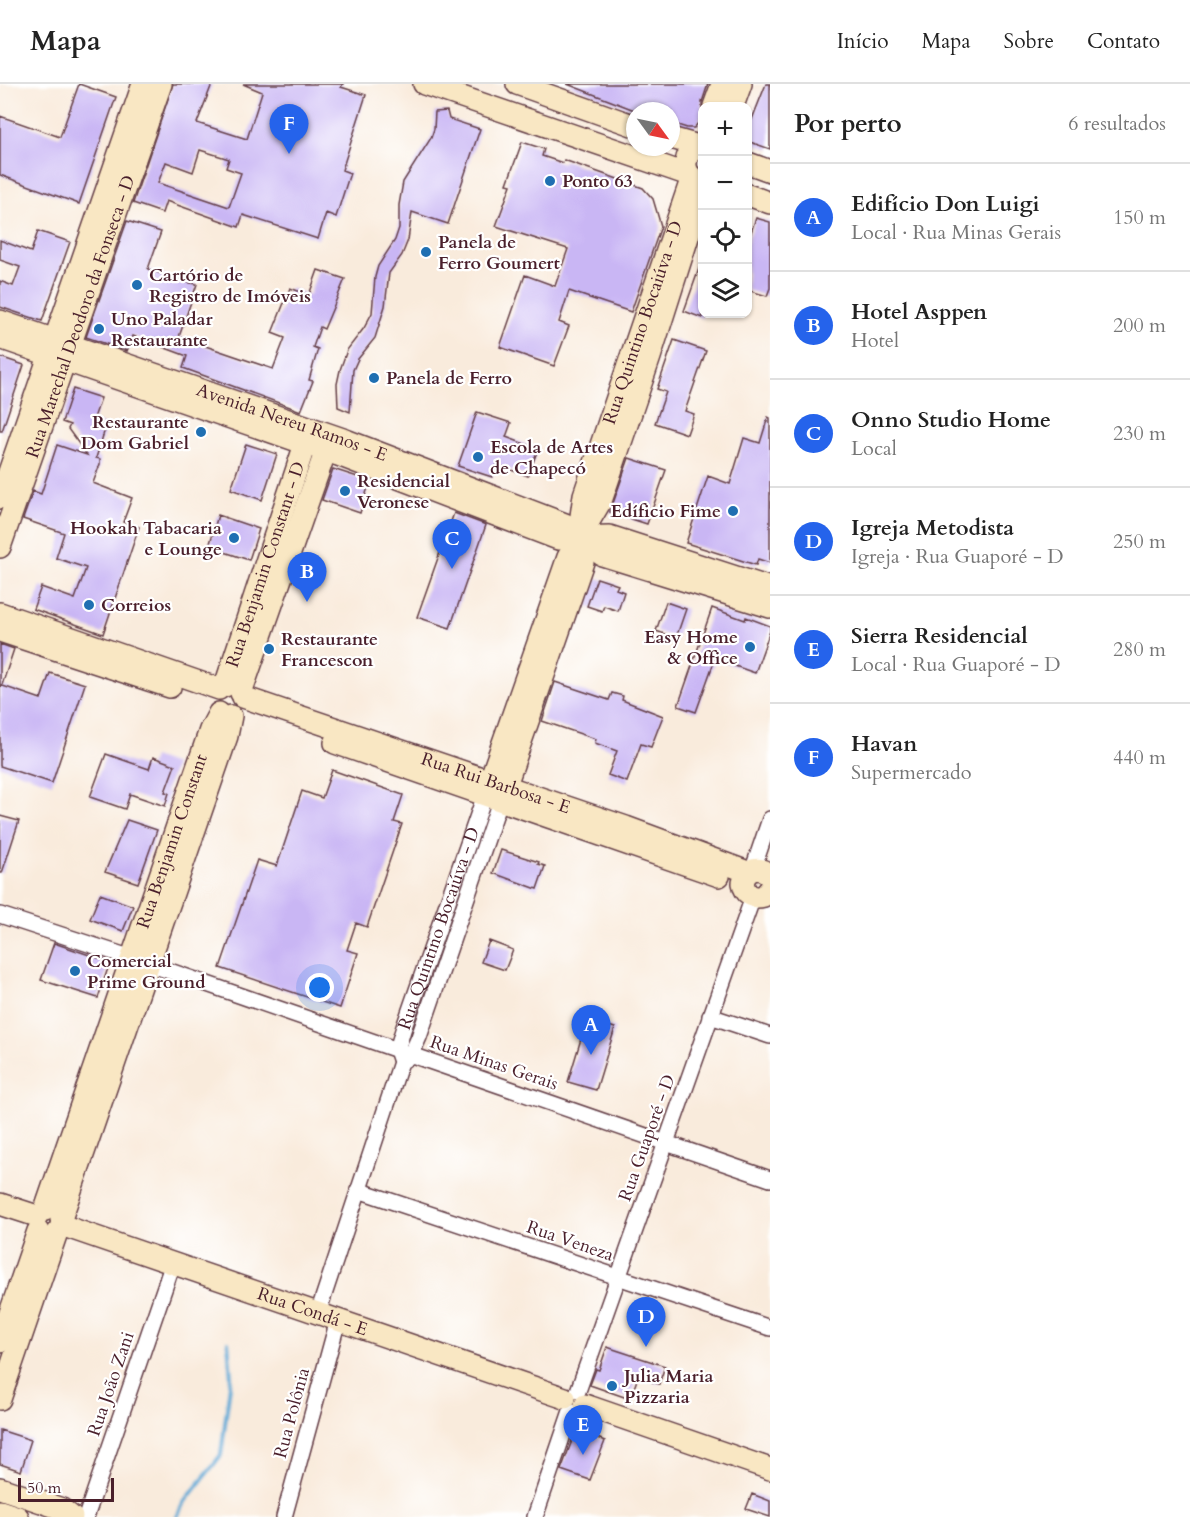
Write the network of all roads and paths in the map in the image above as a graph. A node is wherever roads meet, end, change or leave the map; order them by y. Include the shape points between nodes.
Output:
1 (143, 84) edge
2 (161, 84) edge
3 (424, 84) edge
4 (517, 84) edge
5 (722, 84) edge
6 (741, 84) edge
7 (715, 102) edge
8 (734, 102) edge
9 (626, 123) edge
10 (680, 140) edge
11 (698, 144) edge
12 (698, 147) edge
13 (752, 165) edge
14 (770, 171) edge
15 (696, 182) edge
16 (752, 197) edge
17 (770, 203) edge
18 (0, 321) edge
19 (0, 338) edge
20 (60, 350) junction
21 (305, 444) junction
22 (326, 450) junction
23 (304, 482) junction
24 (0, 498) edge
25 (578, 537) junction
26 (0, 547) edge
27 (770, 588) edge
28 (770, 607) edge
29 (0, 613) edge
30 (0, 631) edge
31 (229, 701) junction
32 (495, 790) junction
33 (770, 819) edge
34 (760, 879) edge
35 (0, 915) edge
36 (140, 961) junction
37 (424, 968) junction
38 (441, 974) junction
39 (710, 1016) junction
40 (770, 1036) edge
41 (403, 1056) junction
42 (666, 1144) junction
43 (770, 1179) edge
44 (358, 1190) junction
45 (0, 1204) edge
46 (47, 1229) junction
47 (173, 1263) junction
48 (617, 1278) junction
49 (328, 1317) junction
50 (770, 1328) edge
51 (5, 1348) edge
52 (0, 1399) edge
53 (574, 1401) junction
54 (770, 1469) edge
55 (0, 1488) edge
56 (0, 1511) edge
57 (18, 1517) edge
58 (72, 1517) edge
59 (86, 1517) edge
60 (284, 1517) edge
61 (535, 1517) edge

1 - 20 street, Rua Marechal Deodoro da Fonseca - D
2 - 20 street, Rua Marechal Deodoro da Fonseca - D
3 - 15 street
4 - 9 street
5 - 7 street
6 - 8 street
10 - 11 street
12 - 15 street, Rua Quintino Bocaiúva - D via 689,153 686,164
13 - 14 street
15 - 25 street, Rua Quintino Bocaiúva - D via 650,357 601,501
16 - 17 street
18 - 20 street, Avenida Nereu Ramos - E
19 - 20 street, Avenida Nereu Ramos - E
20 - 21 street, Avenida Nereu Ramos - E
20 - 24 street, Rua Marechal Deodoro da Fonseca - D
20 - 25 street, Avenida Nereu Ramos - E via 364,447 565,524
20 - 26 street, Rua Marechal Deodoro da Fonseca - D
21 - 22 street, Avenida Nereu Ramos - E
21 - 23 street, Rua Benjamin Constant - D
22 - 23 street, Rua Benjamin Constant - D
22 - 25 street, Avenida Nereu Ramos - E via 558,539
23 - 31 street, Rua Benjamin Constant - D
25 - 27 street, Avenida Nereu Ramos - E via 609,536
25 - 28 street, Avenida Nereu Ramos - E via 602,555
25 - 32 street, Rua Quintino Bocaiúva - D via 568,557
29 - 31 street, Rua Rui Barbosa - E
30 - 31 street, Rua Rui Barbosa - E
31 - 32 street, Rua Rui Barbosa - E
31 - 36 street, Rua Benjamin Constant via 210,730 186,830
32 - 34 street, Rua Rui Barbosa - E via 626,827
32 - 37 street, Rua Quintino Bocaiúva - D
32 - 38 street, Rua Quintino Bocaiúva - D
33 - 34 street, Rua Guaporé - D
34 - 39 street, Rua Guaporé - D
35 - 36 street, Rua Minas Gerais
36 - 41 street, Rua Minas Gerais
36 - 46 street
37 - 38 street
37 - 41 street, Rua Quintino Bocaiúva - D
38 - 41 street, Rua Quintino Bocaiúva - D
39 - 40 street
39 - 42 street, Rua Guaporé - D
41 - 42 street, Rua Minas Gerais
41 - 44 street, Rua Quintino Bocaiúva - D
42 - 43 street, Rua Minas Gerais
42 - 48 street, Rua Guaporé - D
44 - 48 street, Rua Veneza
44 - 49 street, Rua Quintino Bocaiúva - D
45 - 46 street, Rua Condá - E
46 - 47 street, Rua Condá - E
46 - 51 street
47 - 49 street, Rua Condá - E
47 - 59 street, Rua João Zani
48 - 50 street, Rua Veneza
48 - 53 street, Rua Guaporé - D
49 - 53 street, Rua Condá - E
49 - 60 street, Rua Polônia
51 - 52 street
53 - 54 street, Rua Condá - E
53 - 61 street, Rua Guaporé - D
55 - 58 street via 62,1509
56 - 57 street

